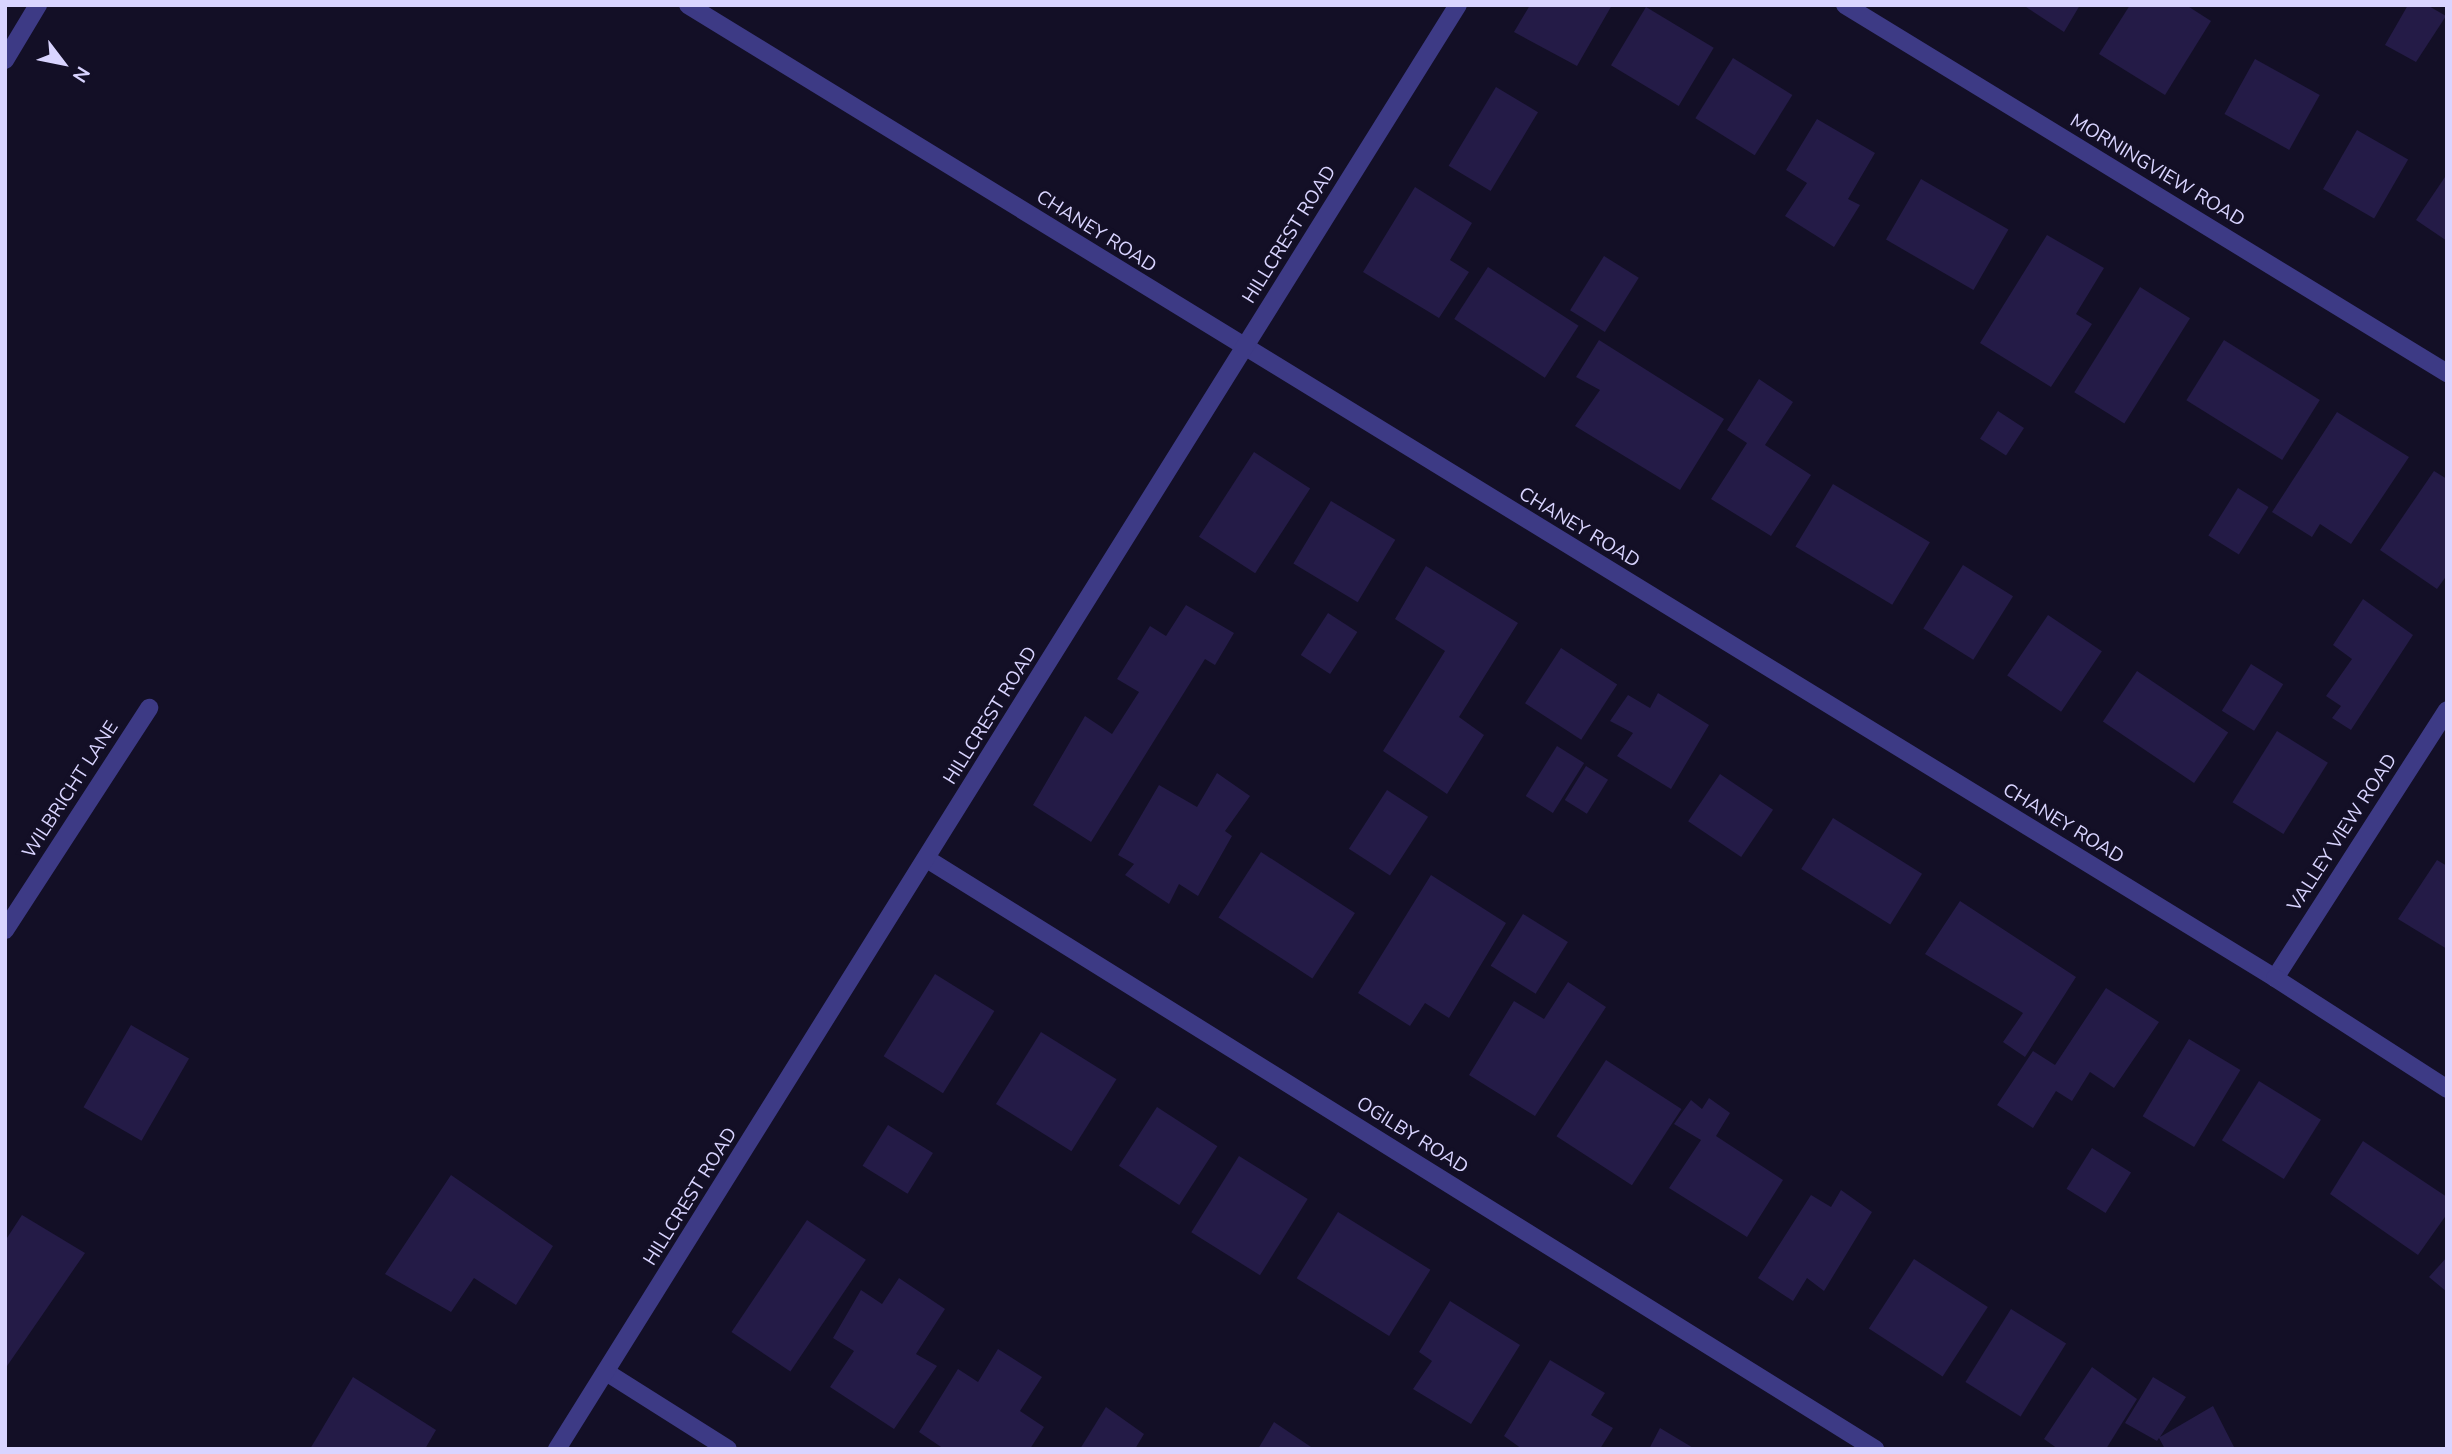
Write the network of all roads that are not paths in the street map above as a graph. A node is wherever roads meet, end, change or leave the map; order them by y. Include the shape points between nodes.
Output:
1 (38, 5) edge
2 (688, 5) edge
3 (1458, 5) edge
4 (1846, 5) edge
5 (5, 60) edge
6 (1244, 348) junction
7 (2447, 373) edge
8 (149, 708) dead end
9 (2447, 710) edge
10 (927, 859) junction
11 (5, 930) edge
12 (2275, 978) junction
13 (2447, 1088) edge
14 (606, 1372) junction
15 (558, 1449) edge
16 (728, 1449) edge
17 (1875, 1449) edge

1 - 5 street
2 - 6 street, CHANEY ROAD
3 - 6 street, HILLCREST ROAD
4 - 7 street, MORNINGVIEW ROAD
6 - 10 street, HILLCREST ROAD
6 - 12 street, CHANEY ROAD
8 - 11 street, WILBRICHT LANE
9 - 12 street, VALLEY VIEW ROAD
10 - 14 street, HILLCREST ROAD
10 - 17 street, OGILBY ROAD
12 - 13 street, CHANEY ROAD
14 - 15 street, HILLCREST ROAD
14 - 16 street

